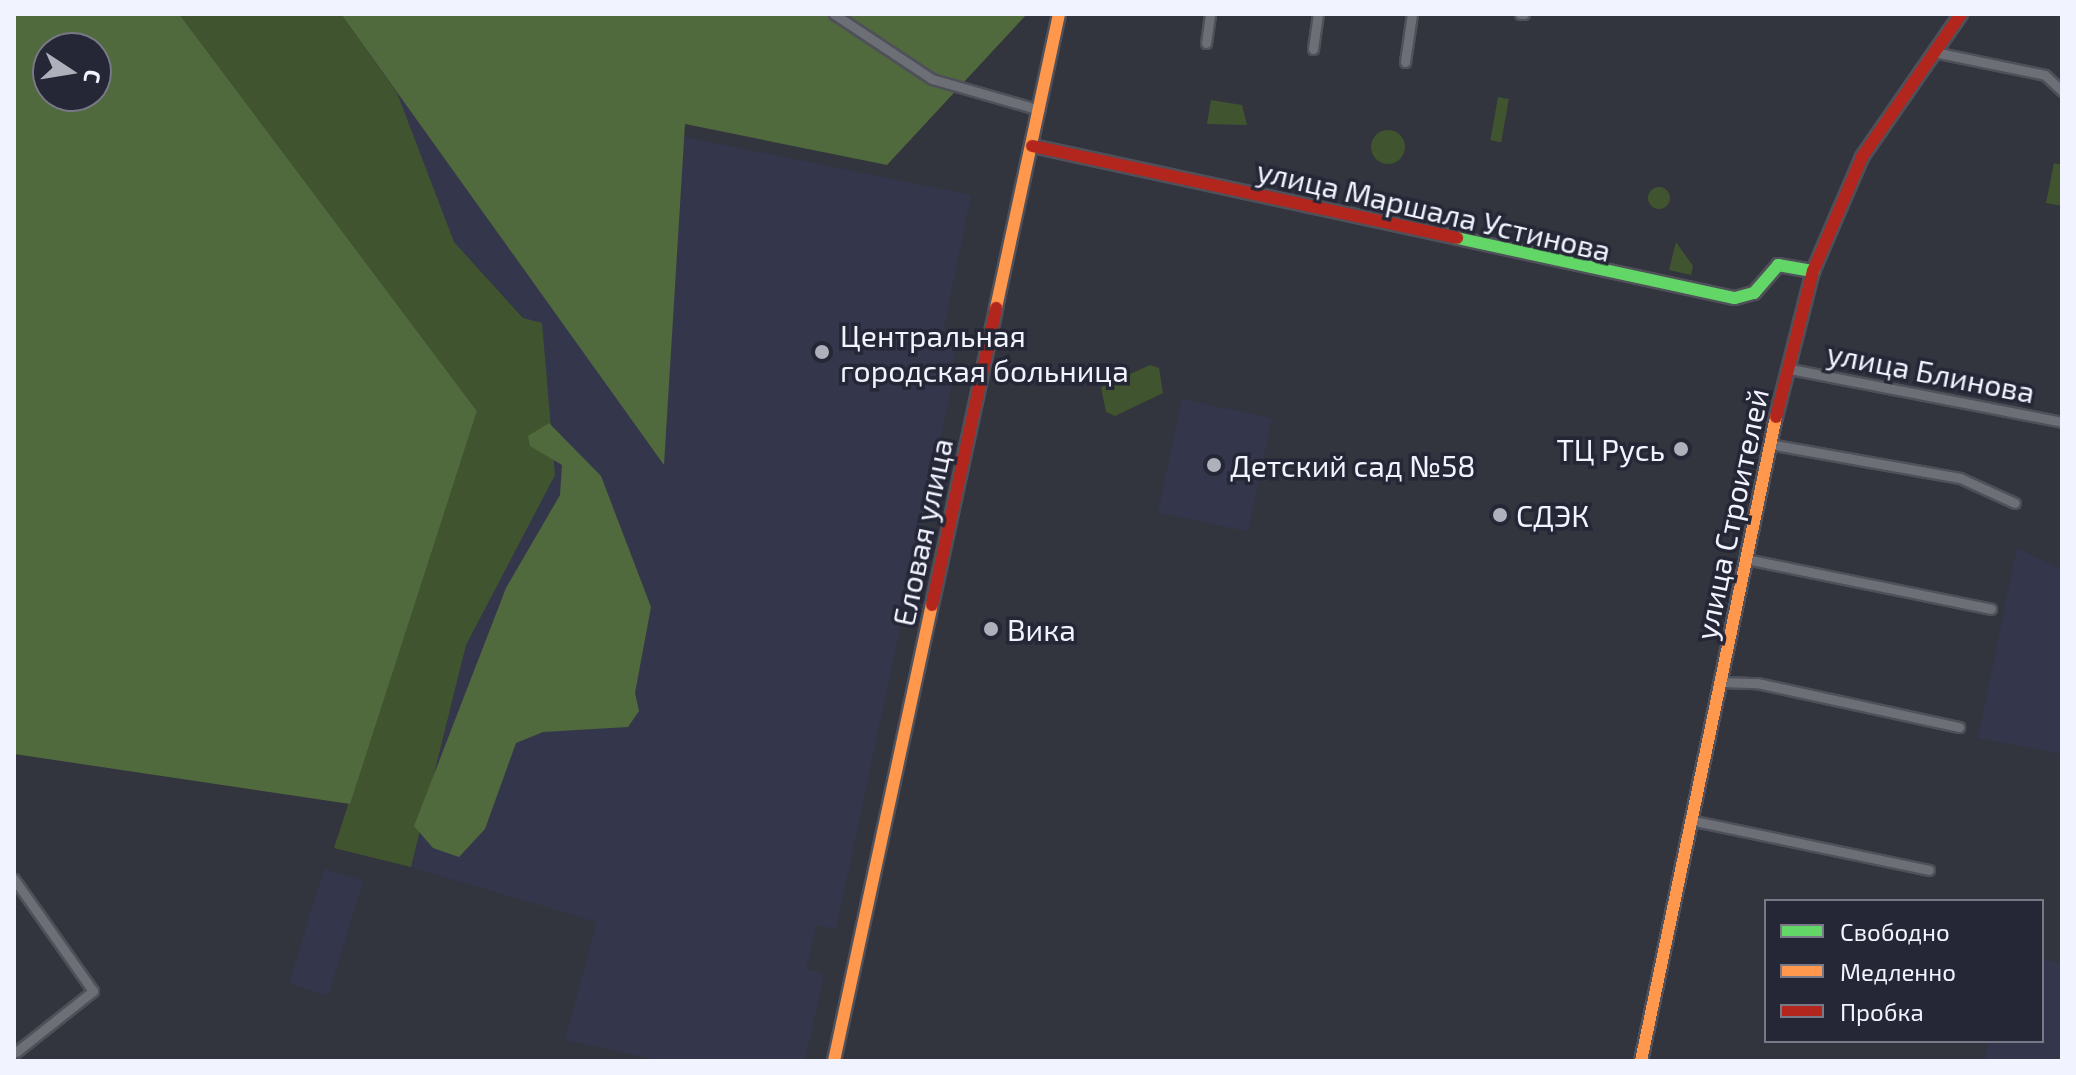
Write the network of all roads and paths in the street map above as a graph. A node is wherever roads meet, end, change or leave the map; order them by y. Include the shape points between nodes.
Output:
1 (834, 14) edge
2 (1059, 14) edge
3 (1210, 14) edge
4 (1318, 14) edge
5 (1412, 14) edge
6 (1961, 14) edge
7 (1206, 43) dead end
8 (1313, 49) dead end
9 (1934, 52) junction
10 (1405, 62) dead end
11 (2062, 91) edge
12 (1040, 110) junction
13 (1032, 146) junction
14 (1813, 271) junction
15 (1790, 369) junction
16 (2062, 422) edge
17 (1769, 444) junction
18 (2015, 503) dead end
19 (1746, 559) junction
20 (1991, 609) dead end
21 (1722, 682) junction
22 (1959, 727) dead end
23 (1690, 820) junction
24 (1929, 870) dead end
25 (14, 879) edge
26 (15, 1054) edge
27 (834, 1061) edge
28 (1641, 1061) edge

1 - 12 street via 932,79
2 - 12 main road, Еловая улица
3 - 7 street
4 - 8 street
5 - 10 street
6 - 9 main road, улица Строителей
9 - 11 street via 2045,75
9 - 14 main road, улица Строителей via 1862,157
12 - 13 main road, Еловая улица
13 - 14 main road, улица Маршала Устинова via 1735,298 1754,293 1778,265
13 - 27 main road, Еловая улица
14 - 15 main road, улица Строителей
15 - 16 street, улица Блинова
15 - 17 main road, улица Строителей
17 - 18 street via 1960,478
17 - 19 main road, улица Строителей
19 - 20 street
19 - 21 main road, улица Строителей
21 - 22 street via 1757,683
21 - 23 main road, улица Строителей
23 - 24 street
23 - 28 main road, улица Строителей
25 - 26 street via 93,991

